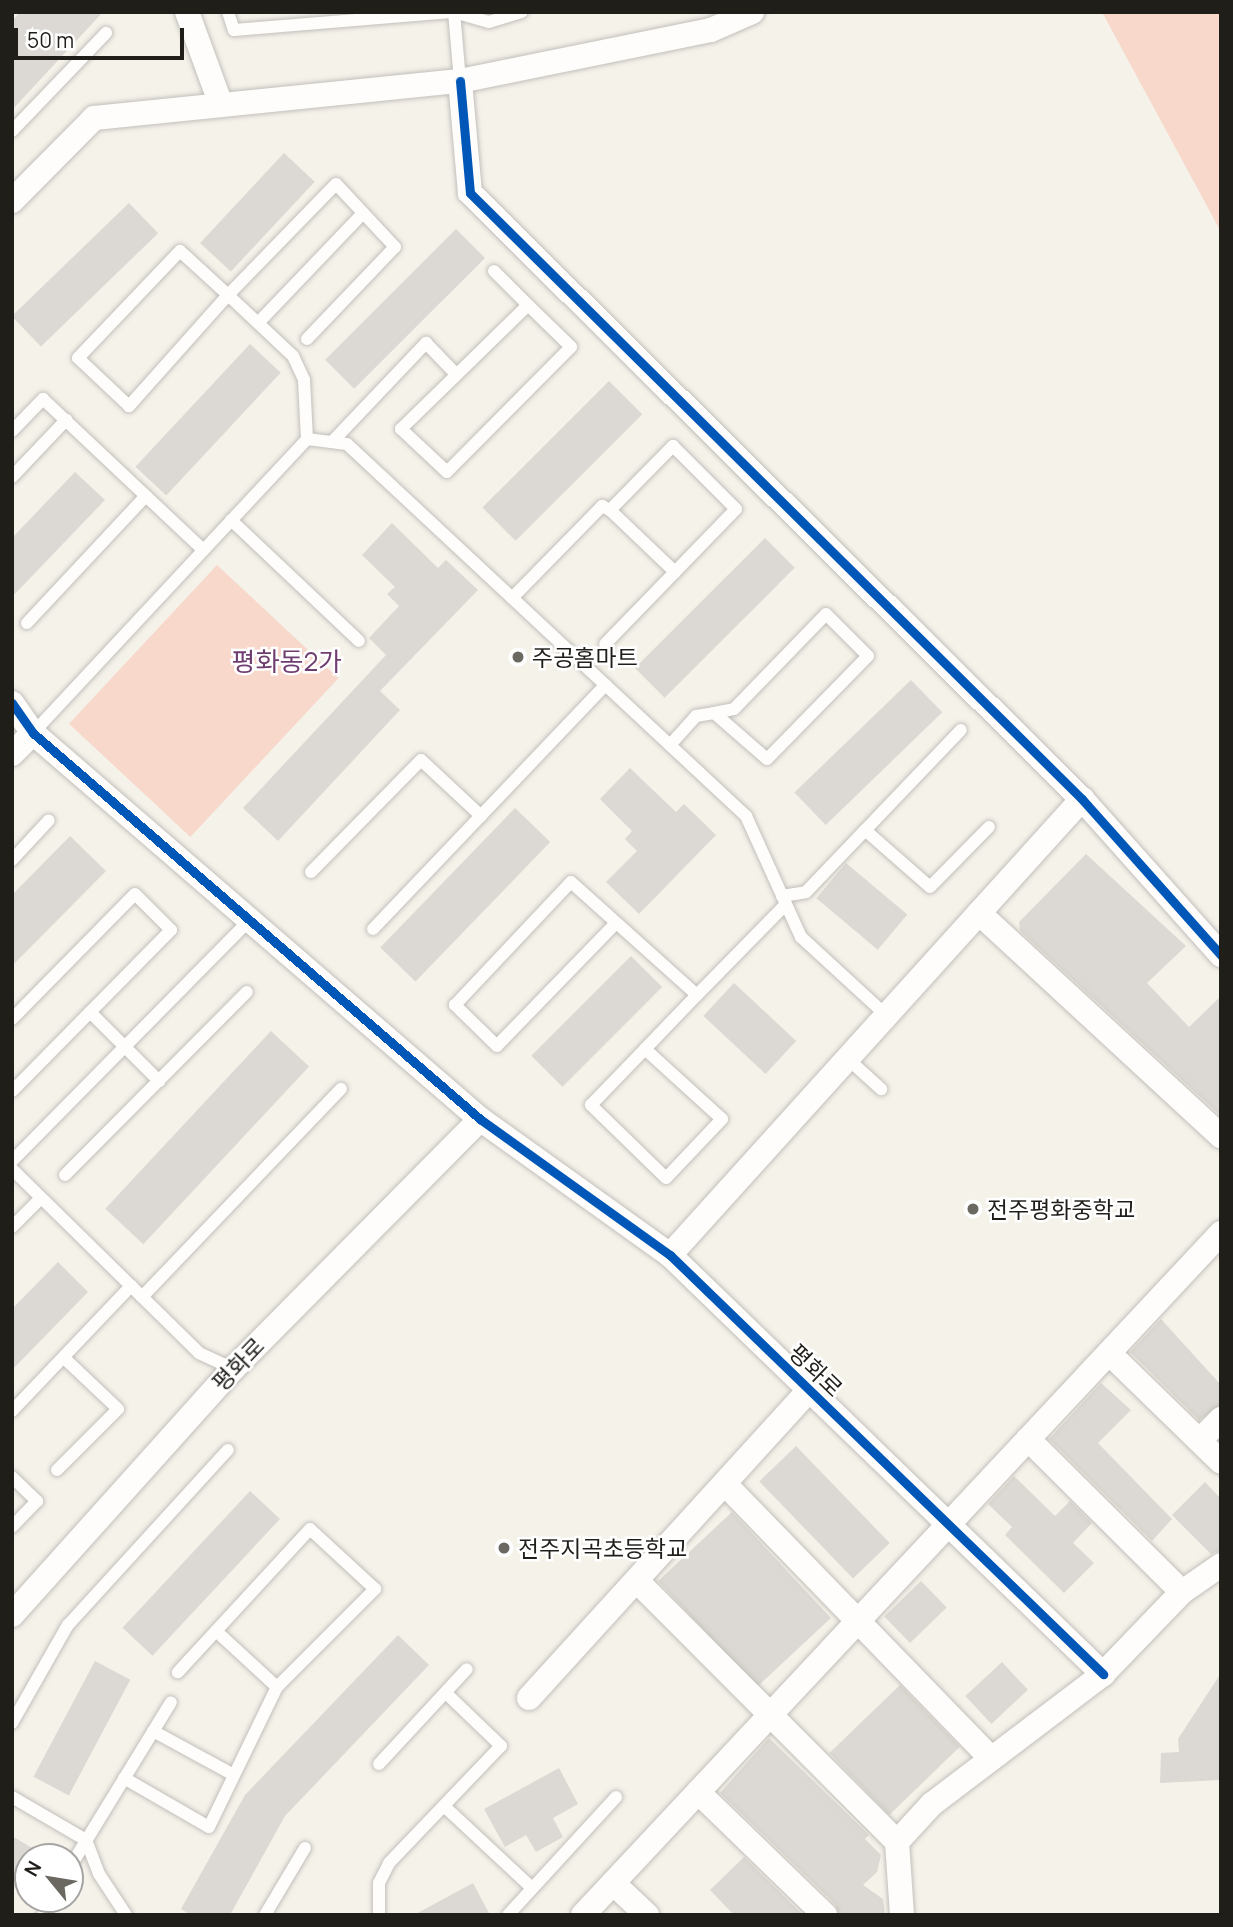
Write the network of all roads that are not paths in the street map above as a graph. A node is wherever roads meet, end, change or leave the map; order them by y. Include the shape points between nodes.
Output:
1 (187, 12) edge
2 (228, 12) edge
3 (454, 12) edge
4 (521, 12) edge
5 (752, 12) edge
6 (106, 33) dead end
7 (460, 81) junction
8 (220, 105) junction
9 (12, 131) edge
10 (12, 201) edge
11 (363, 213) junction
12 (494, 271) dead end
13 (228, 295) junction
14 (528, 305) junction
15 (258, 323) junction
16 (306, 339) dead end
17 (455, 373) junction
18 (66, 421) junction
19 (12, 431) edge
20 (307, 439) junction
21 (332, 442) junction
22 (12, 477) edge
23 (146, 496) junction
24 (610, 510) junction
25 (231, 520) junction
26 (203, 550) junction
27 (675, 572) junction
28 (512, 598) junction
29 (27, 623) dead end
30 (359, 641) dead end
31 (605, 644) dead end
32 (605, 685) junction
33 (12, 703) edge
34 (714, 713) junction
35 (961, 730) dead end
36 (33, 733) junction
37 (670, 745) junction
38 (12, 754) edge
39 (1082, 799) junction
40 (481, 816) junction
41 (50, 820) dead end
42 (989, 827) dead end
43 (865, 830) junction
44 (12, 860) edge
45 (311, 872) dead end
46 (784, 900) junction
47 (979, 913) junction
48 (248, 922) junction
49 (616, 923) junction
50 (373, 929) dead end
51 (1221, 955) edge
52 (247, 992) dead end
53 (697, 995) junction
54 (90, 1013) junction
55 (887, 1016) junction
56 (12, 1019) edge
57 (125, 1047) junction
58 (645, 1049) junction
59 (848, 1059) junction
60 (159, 1081) junction
61 (341, 1089) dead end
62 (881, 1089) dead end
63 (12, 1091) edge
64 (480, 1119) junction
65 (1221, 1136) edge
66 (12, 1161) edge
67 (12, 1170) edge
68 (65, 1175) dead end
69 (41, 1198) junction
70 (12, 1227) edge
71 (1221, 1233) edge
72 (670, 1255) junction
73 (131, 1286) junction
74 (142, 1297) junction
75 (1109, 1353) junction
76 (64, 1358) junction
77 (233, 1369) junction
78 (809, 1390) junction
79 (12, 1411) edge
80 (1221, 1419) edge
81 (1028, 1439) junction
82 (1200, 1440) junction
83 (228, 1450) dead end
84 (1221, 1462) edge
85 (57, 1470) dead end
86 (12, 1477) edge
87 (726, 1485) junction
88 (948, 1525) junction
89 (12, 1527) edge
90 (1221, 1565) edge
91 (638, 1582) junction
92 (1182, 1592) junction
93 (12, 1615) edge
94 (859, 1620) junction
95 (216, 1631) junction
96 (467, 1669) dead end
97 (178, 1672) dead end
98 (1103, 1674) junction
99 (277, 1687) junction
100 (447, 1694) junction
101 (529, 1698) dead end
102 (171, 1702) dead end
103 (770, 1716) junction
104 (12, 1723) edge
105 (153, 1731) junction
106 (991, 1758) junction
107 (379, 1764) dead end
108 (234, 1775) junction
109 (124, 1778) junction
110 (698, 1792) junction
111 (12, 1797) edge
112 (616, 1797) dead end
113 (444, 1806) junction
114 (86, 1840) junction
115 (897, 1842) junction
116 (84, 1843) edge
117 (305, 1848) dead end
118 (613, 1883) junction
119 (532, 1888) junction
120 (126, 1915) edge
121 (265, 1915) edge
122 (379, 1915) edge
123 (508, 1915) edge
124 (583, 1915) edge
125 (647, 1915) edge
126 (825, 1915) edge
127 (902, 1915) edge

1 - 8 street
2 - 3 lane via 234,30
3 - 4 lane via 489,22
3 - 7 lane
5 - 7 street via 711,30
6 - 9 lane
7 - 8 street
7 - 39 street via 470,193
8 - 10 street via 94,118
11 - 13 lane via 336,184
11 - 15 lane
11 - 16 lane via 395,247
12 - 14 lane
13 - 13 lane via 180,251 78,358 129,406
13 - 15 lane
14 - 17 lane
14 - 17 lane via 571,347 447,472 401,429
15 - 20 lane via 293,356 304,380
17 - 21 lane via 425,343
18 - 19 lane via 43,399
18 - 22 lane
18 - 23 lane
20 - 21 lane
20 - 25 lane
21 - 28 lane via 347,444
23 - 26 lane
23 - 29 lane
24 - 27 lane
24 - 27 lane via 673,446 736,509
24 - 28 lane via 602,506
25 - 26 lane
25 - 30 lane
26 - 36 lane
27 - 31 lane
28 - 32 lane
32 - 37 lane
32 - 40 lane
33 - 36 street
34 - 34 lane via 734,709 826,614 869,656 767,759
34 - 37 lane via 696,716
35 - 43 lane
36 - 38 street
36 - 48 street
37 - 46 lane via 746,816
39 - 47 street
39 - 51 street
40 - 45 lane via 421,760
40 - 50 lane
41 - 44 lane
42 - 43 lane via 930,887
43 - 46 lane via 806,892
46 - 53 lane
46 - 55 lane via 801,937
47 - 55 street
47 - 65 street
48 - 57 lane
48 - 64 street
49 - 49 lane via 571,882 455,1005 497,1046
49 - 53 lane
52 - 60 lane
53 - 58 lane
54 - 56 lane via 171,930 135,894
54 - 57 lane
54 - 63 lane
55 - 59 street
57 - 60 lane
57 - 66 lane
58 - 58 lane via 590,1105 666,1178 722,1118
59 - 62 lane
59 - 72 street
60 - 68 lane
61 - 74 lane
64 - 72 street, 평화로
64 - 77 street, 평화로
67 - 69 lane
69 - 70 lane
69 - 73 lane
71 - 75 street
72 - 78 street, 평화로
73 - 74 lane
73 - 76 lane
74 - 77 lane via 199,1353
75 - 81 street
75 - 82 street
76 - 79 lane
76 - 85 lane via 118,1409
77 - 93 street, 평화로
78 - 87 street
78 - 88 street, 평화로
80 - 82 street
81 - 88 street
81 - 92 street
82 - 84 street
83 - 104 lane via 68,1625
86 - 89 lane via 37,1501
87 - 91 street
87 - 94 street
88 - 94 street
88 - 98 street, 평화로
90 - 92 street
91 - 101 street
91 - 103 street
92 - 98 street
94 - 103 street
94 - 106 street
95 - 97 lane
95 - 99 lane
95 - 99 lane via 310,1529 375,1589
96 - 100 lane
98 - 106 street
99 - 108 lane
100 - 107 lane
100 - 113 lane via 502,1746
102 - 105 lane
103 - 110 street
103 - 115 street
105 - 108 lane
105 - 109 lane
106 - 115 street via 932,1804
108 - 109 lane via 209,1827
109 - 114 lane
110 - 118 street
110 - 126 street
111 - 114 lane
112 - 119 lane
113 - 119 lane
113 - 122 lane via 389,1863 379,1883
114 - 116 lane
114 - 120 lane via 99,1874
115 - 127 street
117 - 121 lane
118 - 124 street
118 - 125 street
119 - 123 lane

